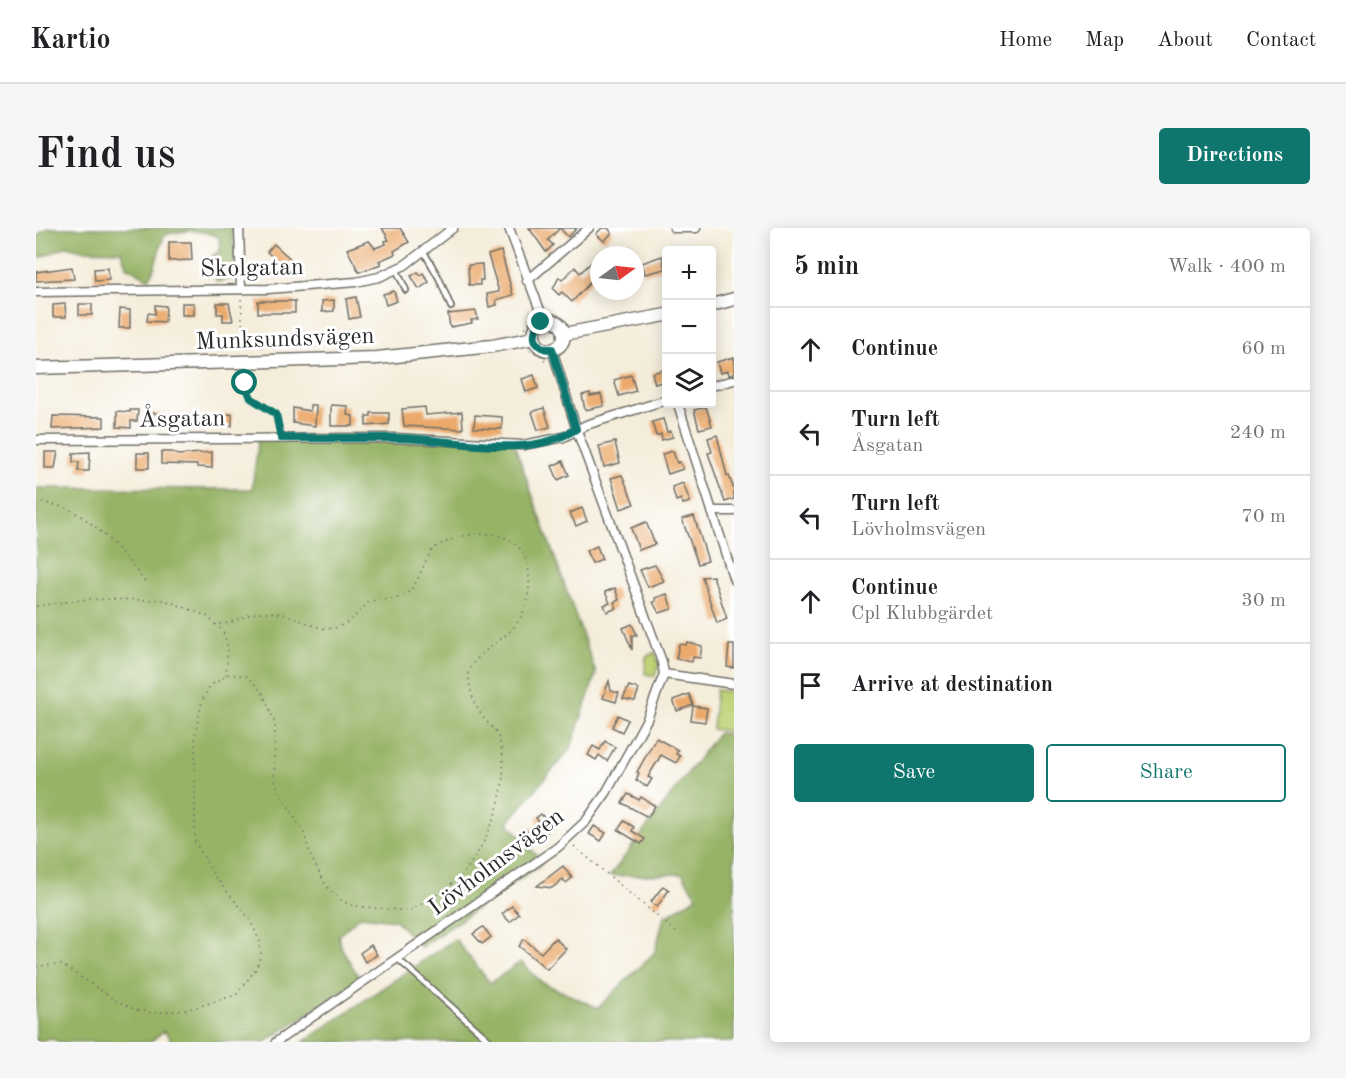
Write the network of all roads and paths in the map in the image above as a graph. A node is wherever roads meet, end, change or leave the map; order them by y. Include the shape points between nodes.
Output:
1 (238, 228) edge
2 (453, 228) edge
3 (509, 228) edge
4 (589, 228) edge
5 (674, 228) edge
6 (696, 228) edge
7 (424, 252) junction
8 (396, 269) junction
9 (527, 281) junction
10 (241, 289) junction
11 (406, 290) dead end
12 (36, 292) edge
13 (734, 299) edge
14 (528, 303) dead end
15 (716, 303) edge
16 (452, 307) dead end
17 (662, 316) edge
18 (544, 321) junction
19 (564, 334) junction
20 (530, 339) junction
21 (552, 349) junction
22 (244, 353) dead end
23 (36, 368) edge
24 (549, 368) dead end
25 (244, 378) dead end
26 (734, 380) edge
27 (716, 385) edge
28 (662, 401) edge
29 (679, 408) edge
30 (576, 429) junction
31 (281, 438) junction
32 (36, 440) edge
33 (36, 500) edge
34 (712, 511) junction
35 (734, 511) edge
36 (734, 580) edge
37 (147, 584) dead end
38 (36, 606) edge
39 (214, 624) junction
40 (664, 674) junction
41 (226, 676) junction
42 (734, 684) edge
43 (567, 838) junction
44 (677, 933) dead end
45 (398, 959) junction
46 (36, 966) edge
47 (276, 1042) edge
48 (491, 1042) edge

1 - 10 street
2 - 7 street, Skolgatan
3 - 9 street
4 - 9 street
5 - 6 street
7 - 8 street, Skolgatan
7 - 16 lane
8 - 10 street, Skolgatan via 379,277 322,287
8 - 11 lane
9 - 18 street
10 - 12 street, Skolgatan
10 - 22 path
13 - 15 street
14 - 20 path via 531,316 525,328
17 - 19 street
18 - 19 street via 558,323
18 - 20 street
19 - 21 street via 560,344
20 - 21 street via 541,348
20 - 23 street, Munksundsvägen via 377,358
20 - 24 path via 528,349 542,356
21 - 30 street
25 - 31 path via 249,396 278,418
26 - 27 street
28 - 30 street, Åsgatan
29 - 34 street
30 - 31 street, Åsgatan via 551,441 523,445 396,438
30 - 40 street via 654,635
31 - 32 street, Åsgatan
33 - 37 path via 70,510 86,521
34 - 35 street
34 - 36 street
38 - 39 path via 88,599 155,598 207,616
39 - 41 path via 226,637
39 - 41 path via 234,624 256,613 276,612 322,630 345,624 369,601 404,596 431,550 470,534 508,539 525,556 528,566 530,577 520,619 510,633 478,655 468,674 475,706 499,740 503,788 471,864 409,911 355,906 343,902 327,887 274,778 275,724 262,692 247,676
40 - 42 street
40 - 43 street, Lövholmsvägen via 647,719 606,793
41 - 46 path via 210,686 202,701 195,736 195,842 215,877 249,918 260,942 256,969 236,995 186,1010 152,1013 117,1001 62,965
43 - 44 path
43 - 45 street, Lövholmsvägen
45 - 47 street, Lövholmsvägen
45 - 48 lane

